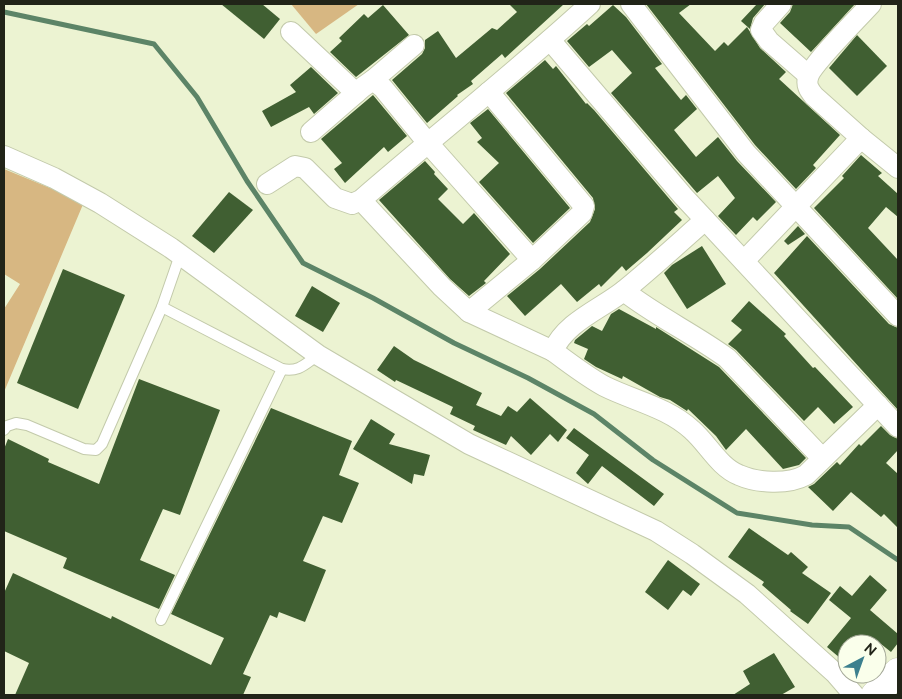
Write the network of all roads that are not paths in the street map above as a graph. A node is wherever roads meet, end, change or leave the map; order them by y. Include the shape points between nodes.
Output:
1 (590, 4) edge
2 (631, 4) edge
3 (781, 4) edge
4 (861, 7) edge
5 (291, 32) dead end
6 (550, 40) junction
7 (414, 45) dead end
8 (808, 75) junction
9 (373, 80) junction
10 (488, 92) junction
11 (356, 93) junction
12 (311, 132) dead end
13 (861, 138) junction
14 (427, 142) junction
15 (4, 156) edge
16 (898, 168) edge
17 (268, 184) dead end
18 (361, 200) junction
19 (796, 206) junction
20 (705, 220) junction
21 (180, 254) junction
22 (532, 260) junction
23 (744, 261) junction
24 (624, 291) junction
25 (162, 307) junction
26 (469, 312) junction
27 (898, 316) edge
28 (553, 351) junction
29 (318, 355) junction
30 (282, 369) junction
31 (878, 405) junction
32 (898, 427) edge
33 (4, 430) edge
34 (822, 458) junction
35 (162, 620) dead end
36 (898, 672) edge
37 (854, 695) edge
38 (875, 695) edge

1 - 6 street
2 - 19 street via 746,153
3 - 8 street via 761,30 769,42
4 - 8 street
5 - 11 street
6 - 10 street
6 - 20 street
7 - 9 street
8 - 13 street via 808,86 814,96
9 - 11 street
9 - 14 street
10 - 14 street
10 - 22 street via 584,206 582,213
11 - 12 street
13 - 16 street
13 - 19 street
14 - 18 street
14 - 22 street
15 - 21 street via 100,203
17 - 18 street via 300,166 335,198 352,204
18 - 26 street
19 - 23 street
19 - 27 street
20 - 23 street
20 - 24 street
21 - 25 lane
21 - 29 street
22 - 26 street
23 - 31 street
24 - 28 street via 562,334
24 - 34 street via 726,358
25 - 30 lane
25 - 33 lane via 108,433 96,450 84,449 22,424 16,423
26 - 28 street
28 - 34 street via 604,386 664,410 679,420 737,475 778,481 797,480
29 - 30 lane via 299,369
29 - 37 street via 469,444 656,531 747,594 829,667
30 - 35 lane
31 - 32 street
31 - 34 street
36 - 38 highway

